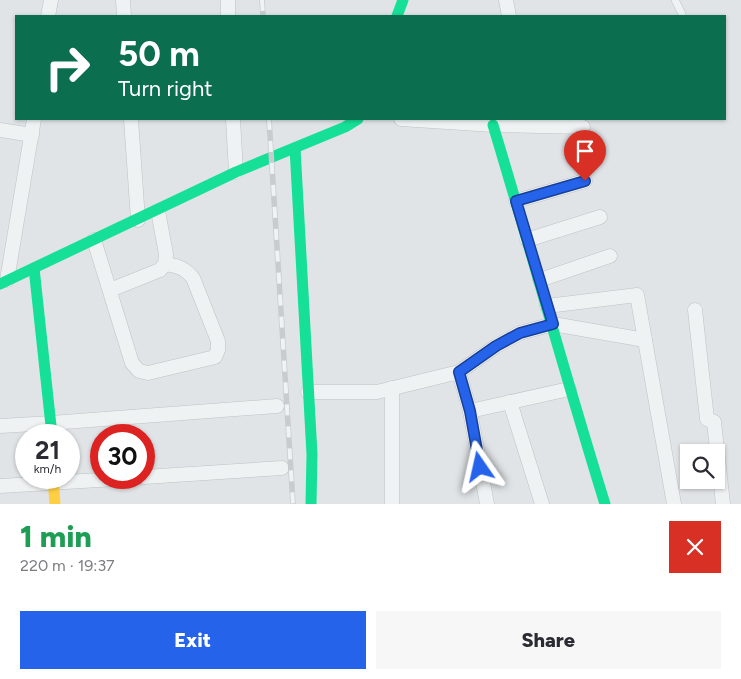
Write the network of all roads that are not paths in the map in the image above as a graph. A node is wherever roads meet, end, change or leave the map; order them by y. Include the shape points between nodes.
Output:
1 (51, 0) edge
2 (123, 0) edge
3 (228, 0) edge
4 (403, 0) edge
5 (506, 0) edge
6 (675, 0) edge
7 (682, 14) dead end
8 (48, 15) edge
9 (124, 15) edge
10 (228, 15) edge
11 (398, 15) edge
12 (509, 15) edge
13 (34, 120) edge
14 (131, 120) edge
15 (233, 120) edge
16 (356, 120) edge
17 (414, 120) edge
18 (533, 122) edge
19 (493, 126) junction
20 (583, 127) dead end
21 (0, 130) edge
22 (32, 135) junction
23 (295, 148) junction
24 (236, 172) junction
25 (585, 181) dead end
26 (516, 201) junction
27 (158, 211) junction
28 (600, 217) dead end
29 (138, 220) junction
30 (94, 240) junction
31 (527, 240) junction
32 (610, 256) dead end
33 (166, 264) junction
34 (34, 268) junction
35 (540, 280) junction
36 (4, 282) edge
37 (110, 290) junction
38 (547, 306) junction
39 (694, 310) dead end
40 (553, 324) junction
41 (645, 340) junction
42 (459, 372) junction
43 (392, 388) junction
44 (569, 389) junction
45 (308, 392) junction
46 (510, 402) junction
47 (277, 406) dead end
48 (470, 411) junction
49 (51, 424) edge
50 (0, 426) edge
51 (80, 426) edge
52 (15, 427) edge
53 (282, 468) dead end
54 (155, 476) edge
55 (15, 484) edge
56 (0, 486) edge
57 (54, 489) edge
58 (55, 504) edge
59 (312, 504) edge
60 (392, 504) edge
61 (487, 504) edge
62 (542, 504) edge
63 (605, 504) edge
64 (674, 504) edge
65 (723, 504) edge

1 - 8 street
2 - 9 street
3 - 10 street
4 - 11 street
5 - 12 street
6 - 7 lane
13 - 22 street
14 - 29 street
15 - 24 street
16 - 23 street
17 - 19 street
18 - 19 street
18 - 20 street
19 - 26 street
21 - 22 street
22 - 36 street
23 - 24 street
23 - 45 street
24 - 27 street
25 - 26 street
26 - 31 street
27 - 29 street
27 - 33 street
28 - 31 street
29 - 30 street
30 - 34 street
30 - 37 street
31 - 35 street
32 - 35 street
33 - 37 street via 160,270
33 - 37 street via 180,266 194,278 218,341 215,357 148,373 139,371 132,363
34 - 36 street
34 - 49 street
35 - 38 street
38 - 40 street
38 - 41 street via 637,295
39 - 65 street via 707,419 714,422
40 - 41 street
40 - 42 street via 520,333
40 - 44 street
41 - 64 street
42 - 43 street
42 - 48 street
43 - 45 street via 377,392
43 - 60 street
44 - 46 street
44 - 63 street
45 - 59 street
46 - 48 street
46 - 62 street
47 - 51 street
48 - 61 street
50 - 52 street
53 - 54 street
55 - 56 street
57 - 58 street

